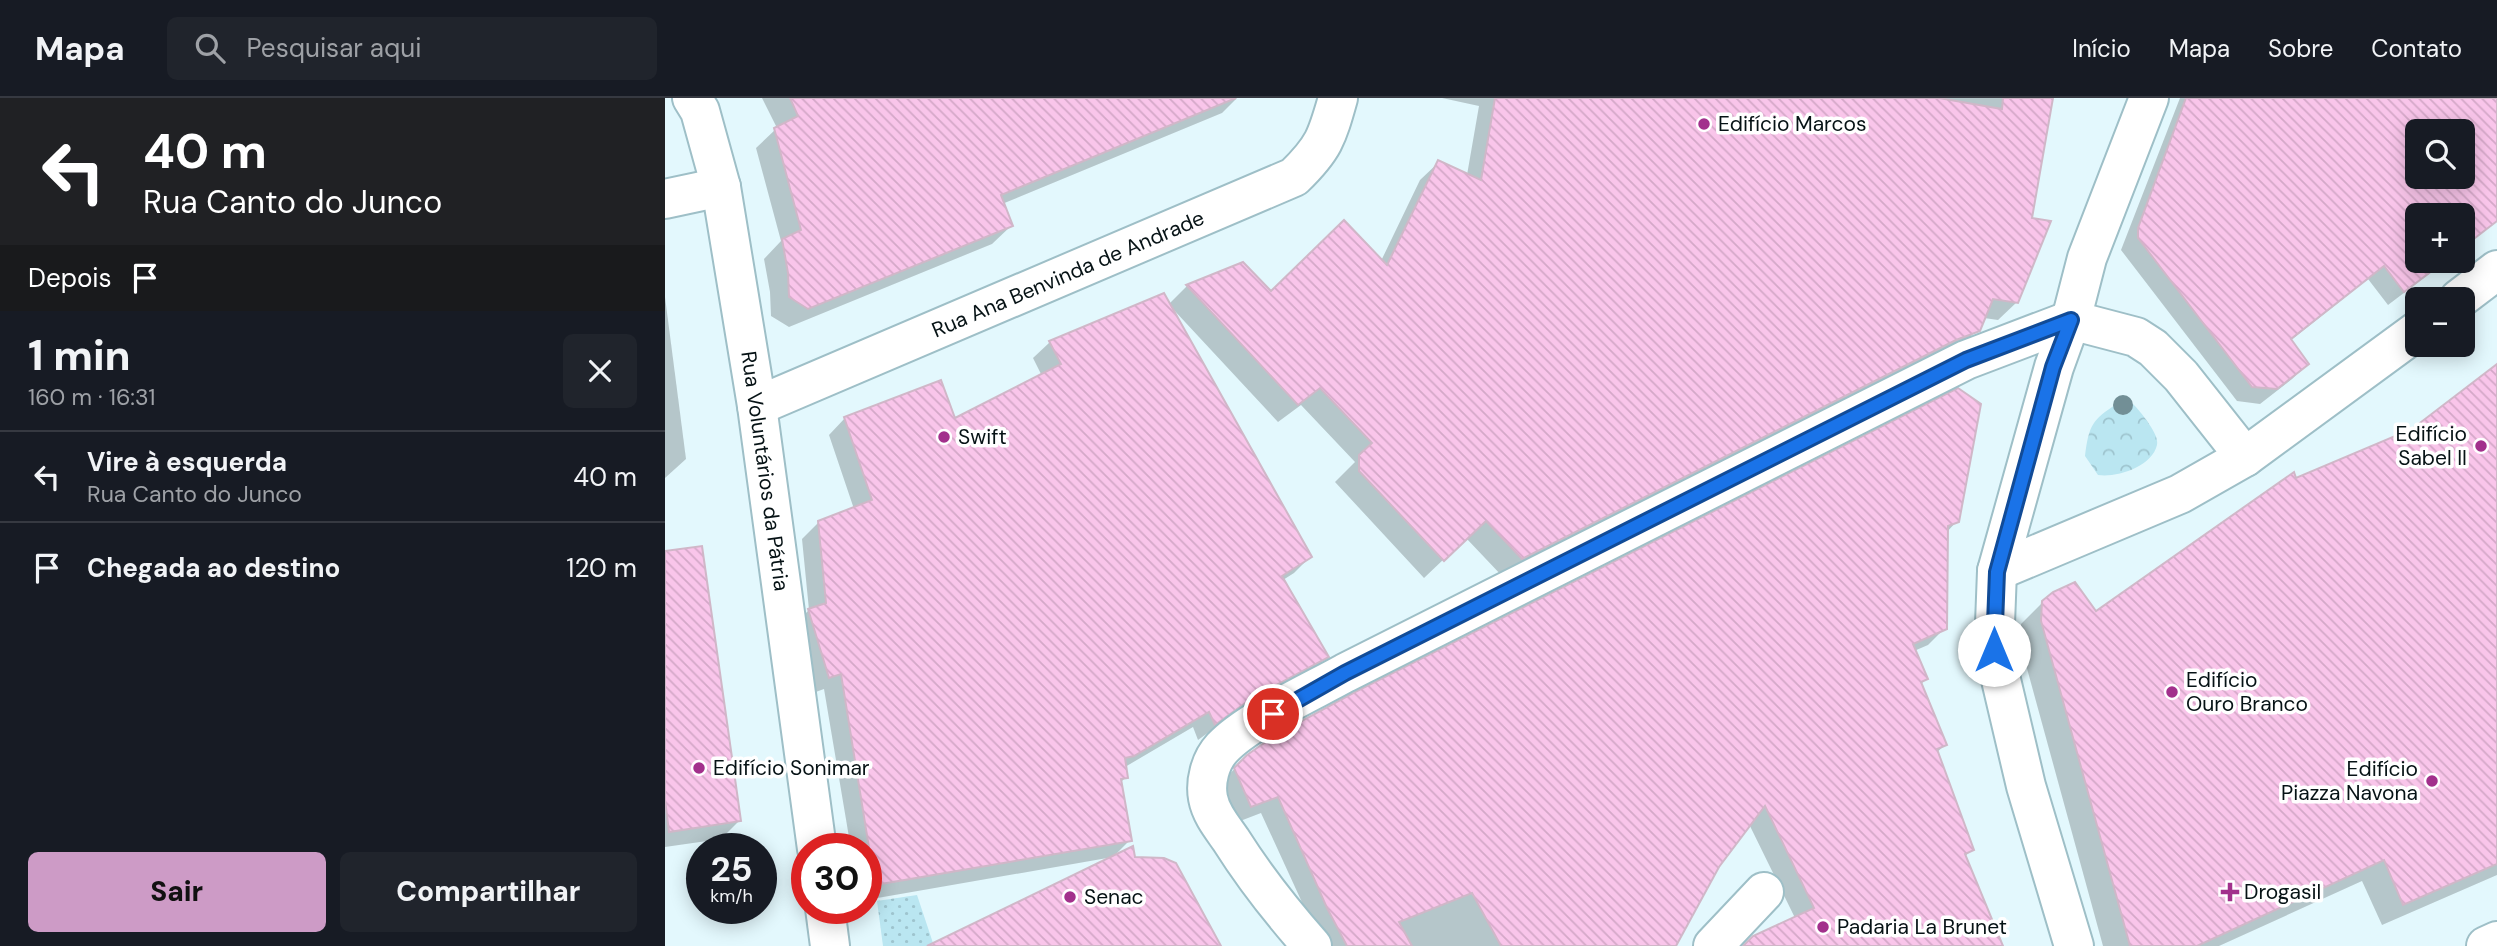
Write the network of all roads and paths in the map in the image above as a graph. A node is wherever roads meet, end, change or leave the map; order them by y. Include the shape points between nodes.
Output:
1 (691, 98) edge
2 (1338, 98) edge
3 (2149, 98) edge
4 (721, 187) junction
5 (665, 199) edge
6 (2497, 270) edge
7 (2475, 287) edge
8 (2071, 320) junction
9 (2405, 340) edge
10 (757, 407) junction
11 (2245, 457) junction
12 (1997, 572) junction
13 (815, 833) edge
14 (1764, 892) dead end
15 (827, 924) edge
16 (2497, 941) edge
17 (830, 946) edge
18 (1312, 946) edge
19 (1713, 946) edge
20 (2074, 946) edge
21 (2486, 946) edge

1 - 4 street, Rua Voluntários da Pátria via 700,111
2 - 10 street, Rua Ana Benvinda de Andrade via 1329,132 1316,155 1294,177
3 - 8 street via 2087,258
4 - 5 street
4 - 10 street, Rua Voluntários da Pátria
6 - 7 street
8 - 11 street via 2136,337 2153,348 2206,405
8 - 12 street via 2053,367
8 - 18 street via 1966,360 1655,516 1345,673 1249,727 1221,749 1207,783 1215,816 1259,883
9 - 11 street
10 - 13 street, Rua Voluntários da Pátria
11 - 12 street via 2181,494
12 - 20 street via 1994,650 2026,786
14 - 19 street
15 - 17 street
16 - 21 street

